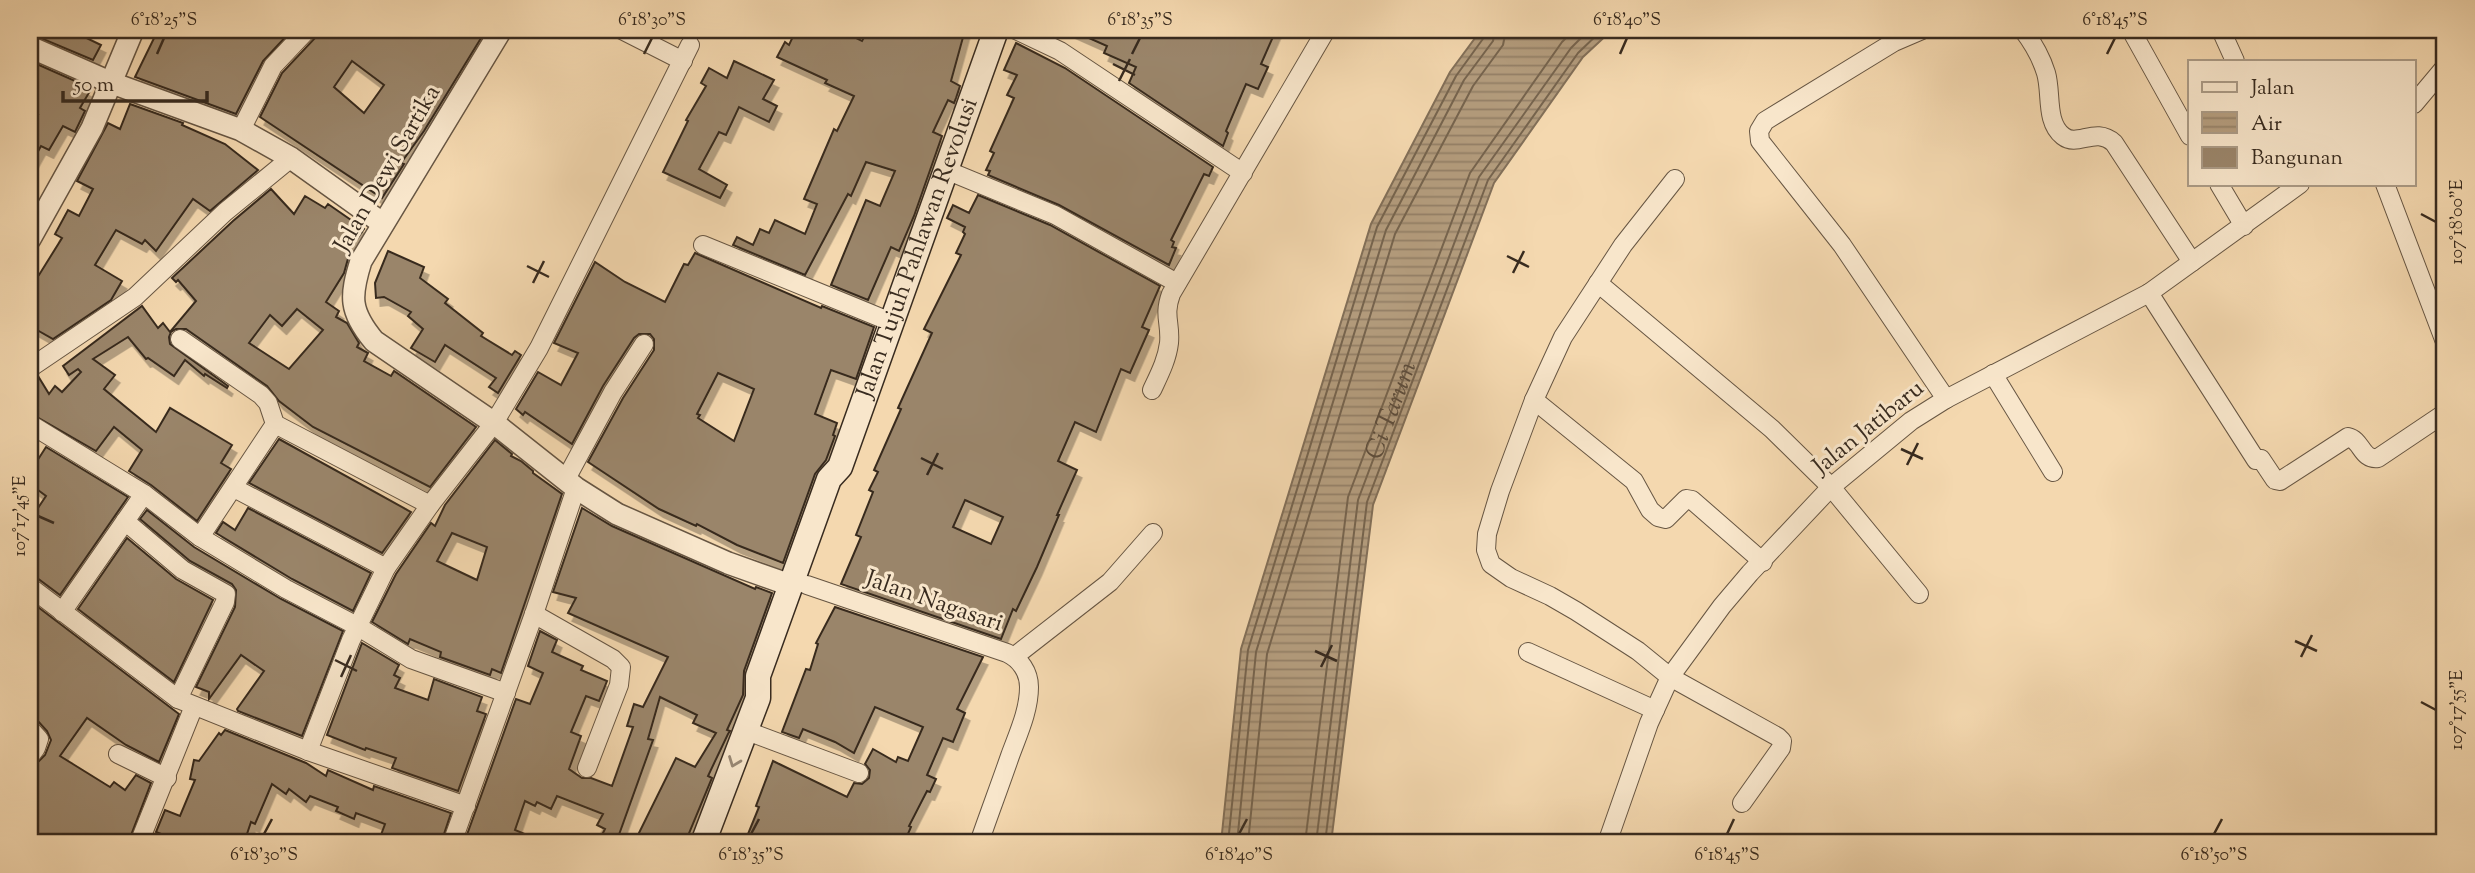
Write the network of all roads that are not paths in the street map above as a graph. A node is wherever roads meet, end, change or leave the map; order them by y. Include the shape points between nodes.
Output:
1 (133, 30) edge
2 (307, 30) edge
3 (501, 30) edge
4 (622, 30) edge
5 (996, 30) edge
6 (1016, 30) edge
7 (1326, 30) edge
8 (1922, 30) edge
9 (2023, 30) edge
10 (2131, 30) edge
11 (2221, 30) edge
12 (30, 47) edge
13 (2235, 60) edge
14 (2445, 67) edge
15 (112, 83) junction
16 (2416, 102) edge
17 (241, 130) junction
18 (2188, 132) edge
19 (290, 158) junction
20 (946, 170) junction
21 (1243, 173) junction
22 (1675, 179) dead end
23 (2219, 186) edge
24 (2297, 186) edge
25 (2386, 186) edge
26 (382, 223) junction
27 (2244, 226) junction
28 (30, 239) edge
29 (703, 245) dead end
30 (2192, 262) junction
31 (1177, 283) junction
32 (1598, 283) junction
33 (2149, 293) junction
34 (891, 322) junction
35 (180, 339) dead end
36 (2445, 342) edge
37 (644, 344) dead end
38 (30, 368) edge
39 (1993, 374) junction
40 (1152, 390) dead end
41 (1946, 398) junction
42 (1534, 400) junction
43 (2445, 413) edge
44 (30, 424) edge
45 (275, 424) junction
46 (494, 424) junction
47 (2053, 472) dead end
48 (571, 483) junction
49 (1832, 487) junction
50 (234, 488) junction
51 (144, 494) junction
52 (430, 505) junction
53 (125, 521) junction
54 (1153, 533) dead end
55 (200, 537) junction
56 (1763, 562) junction
57 (386, 568) junction
58 (799, 585) junction
59 (30, 587) edge
60 (1919, 594) dead end
61 (62, 612) junction
62 (534, 614) junction
63 (357, 626) junction
64 (1528, 652) dead end
65 (1015, 656) junction
66 (1670, 677) junction
67 (506, 694) junction
68 (186, 702) junction
69 (1655, 710) junction
70 (30, 729) edge
71 (747, 731) junction
72 (308, 751) junction
73 (118, 754) dead end
74 (30, 756) edge
75 (587, 768) dead end
76 (859, 773) dead end
77 (167, 778) junction
78 (1742, 803) dead end
79 (466, 806) junction
80 (139, 843) edge
81 (452, 843) edge
82 (703, 843) edge
83 (978, 843) edge
84 (1607, 843) edge

1 - 15 street
2 - 17 street via 273,66
3 - 26 street, Jalan Dewi Sartika
4 - 46 street via 686,53 539,348
5 - 20 main road, Jalan Tujuh Pahlawan Revolusi
6 - 21 street via 1060,51
7 - 21 street
8 - 41 street via 1894,41 1765,121 1759,131 1760,141 1842,244
9 - 30 street via 2046,72 2055,127 2064,138 2096,135 2114,143
10 - 18 street
11 - 13 street
12 - 15 street
14 - 16 street
15 - 17 street
15 - 28 street
17 - 19 street
19 - 26 street
19 - 38 street via 135,297
20 - 31 street via 1055,215
20 - 34 main road, Jalan Tujuh Pahlawan Revolusi
21 - 31 street
22 - 32 street
23 - 27 street
24 - 27 street, Jalan Jatibaru
25 - 36 street
26 - 46 street, Jalan Dewi Sartika via 353,287 355,309 365,329 374,341
27 - 30 street, Jalan Jatibaru
29 - 34 street
30 - 33 street, Jalan Jatibaru
31 - 40 street via 1167,304 1165,362
32 - 42 street via 1563,337
32 - 49 street via 1772,429
33 - 39 street, Jalan Jatibaru
33 - 43 street via 2256,460 2264,463 2275,480 2348,437 2357,441 2366,456 2378,458
34 - 58 main road, Jalan Tujuh Pahlawan Revolusi via 840,467 841,484
35 - 45 street via 261,395
37 - 48 street via 613,392
39 - 41 street, Jalan Jatibaru
39 - 47 street
41 - 49 street, Jalan Jatibaru
42 - 56 street via 1634,481 1658,517 1665,519 1686,499 1692,500
42 - 66 street via 1487,534 1486,550 1492,564 1576,611
44 - 51 street
45 - 50 street
45 - 52 street
46 - 48 street, Jalan Dewi Sartika
46 - 52 street
48 - 58 street, Jalan Dewi Sartika via 617,514 659,534 728,563
48 - 62 street
49 - 56 street, Jalan Jatibaru
49 - 60 street
50 - 55 street
50 - 57 street
51 - 53 street
51 - 55 street
52 - 57 street
53 - 61 street
53 - 68 street via 183,570 226,594
54 - 65 street via 1110,582
55 - 63 street
56 - 66 street, Jalan Jatibaru via 1722,606
57 - 63 street
58 - 65 street, Jalan Nagasari
58 - 71 main road, Jalan Tujuh Pahlawan Revolusi via 758,676 758,698
59 - 61 street
61 - 68 street
62 - 67 street
62 - 75 street via 621,667 619,685
63 - 67 street via 411,659
63 - 72 street
64 - 69 street
65 - 83 street, Jalan Nagasari via 1028,676 1026,713
66 - 69 street, Jalan Jatibaru
66 - 78 street via 1782,741
67 - 79 street
68 - 72 street
68 - 77 street
69 - 84 street, Jalan Jatibaru
70 - 74 street via 39,738
71 - 76 street
71 -> 82 main road, Jalan Tujuh Pahlawan Revolusi
72 - 79 street
73 - 77 street
77 - 80 street
79 - 81 street

